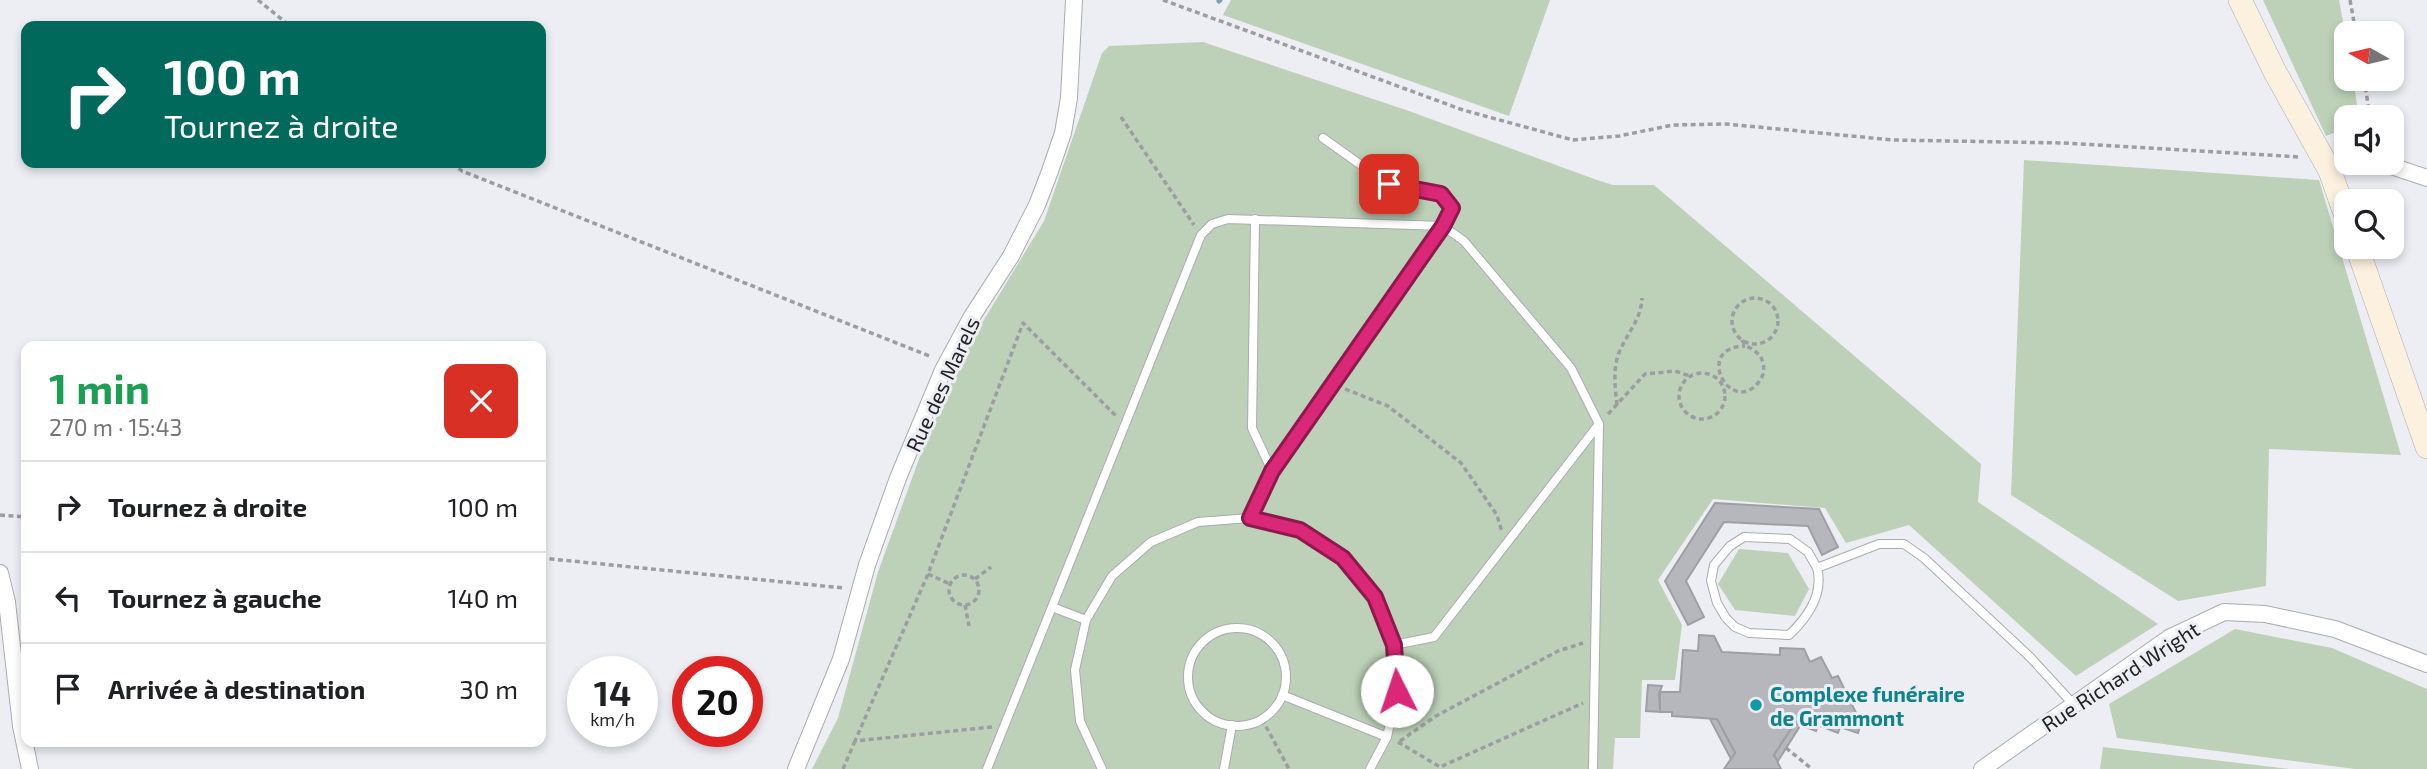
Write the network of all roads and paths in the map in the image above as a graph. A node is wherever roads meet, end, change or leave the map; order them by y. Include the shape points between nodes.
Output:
1 (258, 0) edge
2 (1074, 0) edge
3 (1163, 0) edge
4 (2241, 0) edge
5 (2350, 0) edge
6 (284, 21) edge
7 (2354, 21) edge
8 (1121, 117) dead end
9 (1323, 138) dead end
10 (2319, 150) junction
11 (2334, 163) edge
12 (458, 168) edge
13 (2404, 170) edge
14 (2427, 178) edge
15 (1255, 219) junction
16 (1443, 226) junction
17 (1201, 235) junction
18 (2361, 259) edge
19 (1642, 298) dead end
20 (1742, 340) junction
21 (1745, 346) junction
22 (946, 365) junction
23 (1719, 375) junction
24 (1691, 376) junction
25 (1719, 381) junction
26 (1333, 384) junction
27 (1617, 405) junction
28 (1600, 424) junction
29 (1125, 425) junction
30 (2427, 447) edge
31 (1272, 471) junction
32 (0, 515) edge
33 (21, 517) edge
34 (1250, 518) junction
35 (1506, 544) junction
36 (546, 559) edge
37 (992, 567) dead end
38 (1817, 568) junction
39 (0, 573) edge
40 (928, 574) junction
41 (975, 579) junction
42 (950, 584) junction
43 (860, 590) junction
44 (965, 605) junction
45 (1052, 607) junction
46 (1086, 620) junction
47 (969, 626) dead end
48 (1595, 639) junction
49 (1394, 645) junction
50 (2427, 664) edge
51 (1282, 695) junction
52 (1594, 698) junction
53 (2074, 705) junction
54 (1262, 719) junction
55 (1004, 725) junction
56 (21, 726) edge
57 (1232, 726) junction
58 (1387, 737) junction
59 (855, 741) junction
60 (1398, 742) junction
61 (25, 747) edge
62 (1786, 748) dead end
63 (30, 769) edge
64 (796, 769) edge
65 (843, 769) edge
66 (987, 769) edge
67 (1102, 769) edge
68 (1224, 769) edge
69 (1289, 769) edge
70 (1370, 769) edge
71 (1594, 769) edge
72 (1812, 769) edge
73 (1982, 769) edge

1 - 6 path
2 - 22 street, Rue des Marels via 1069,98 1050,171 1012,256
3 - 10 path via 1463,110 1573,140 1673,125 1726,124 1893,140 2064,143 2302,157
4 - 10 street
5 - 7 path
8 - 17 path
9 - 16 lane via 1389,184 1441,194 1452,208
10 - 11 street
12 - 22 path
13 - 14 street
15 - 16 lane
15 - 17 lane via 1228,219 1212,224
15 - 31 lane via 1252,428
16 - 26 lane
16 - 28 lane via 1464,241 1571,368
17 - 29 lane
18 - 30 street
19 - 27 path via 1642,309 1618,356
20 - 20 path via 1755,344 1774,334 1778,319 1772,306 1759,298 1738,306 1733,328
20 - 21 path
21 - 23 path via 1724,353
21 - 23 path via 1762,359 1760,381 1741,391 1727,387
22 - 43 street, Rue des Marels via 898,478
23 - 25 path
24 - 25 path via 1706,373
24 - 25 path via 1681,388 1680,403 1688,415 1702,419 1716,414 1724,402
24 - 27 path via 1646,374
26 - 31 lane
26 - 35 path via 1388,406 1461,463 1497,515
27 - 28 path
28 - 35 lane
28 - 48 lane
29 - 40 path via 1023,323
29 - 45 lane
31 - 34 lane
32 - 33 path
34 - 46 lane via 1198,522 1151,542 1112,576
34 - 49 lane via 1300,530 1343,558 1375,597
35 - 49 lane via 1434,637
36 - 43 path
37 - 41 path
38 - 38 lane via 1821,583 1815,598 1789,635 1749,633 1735,627 1717,603 1711,581 1714,565 1744,537 1790,538 1808,552
38 - 53 lane via 1879,544 1904,544 2020,648
39 - 56 street
40 - 42 path
40 - 59 path
41 - 42 path via 961,575
41 - 44 path via 979,593
42 - 44 path via 952,599
43 - 64 street, Rue des Marels via 841,659
44 - 47 path
45 - 46 lane
45 - 55 lane
46 - 67 lane via 1075,670 1080,722
48 - 52 lane
48 - 60 path via 1558,651 1436,716
49 - 58 lane via 1397,691
50 - 53 street, Rue Richard Wright via 2334,629 2265,614 2224,612 2169,638
51 - 54 lane
51 - 57 lane via 1285,668 1264,636 1238,628 1212,635 1194,654 1188,681 1191,694 1207,716
51 - 58 lane
52 - 60 path via 1440,767
52 - 71 lane
53 - 73 street, Rue Richard Wright
54 - 57 lane
54 - 69 path
55 - 59 path
55 - 66 lane
57 - 68 lane
58 - 60 path
58 - 70 lane
59 - 65 path
61 - 63 street
62 - 72 path

